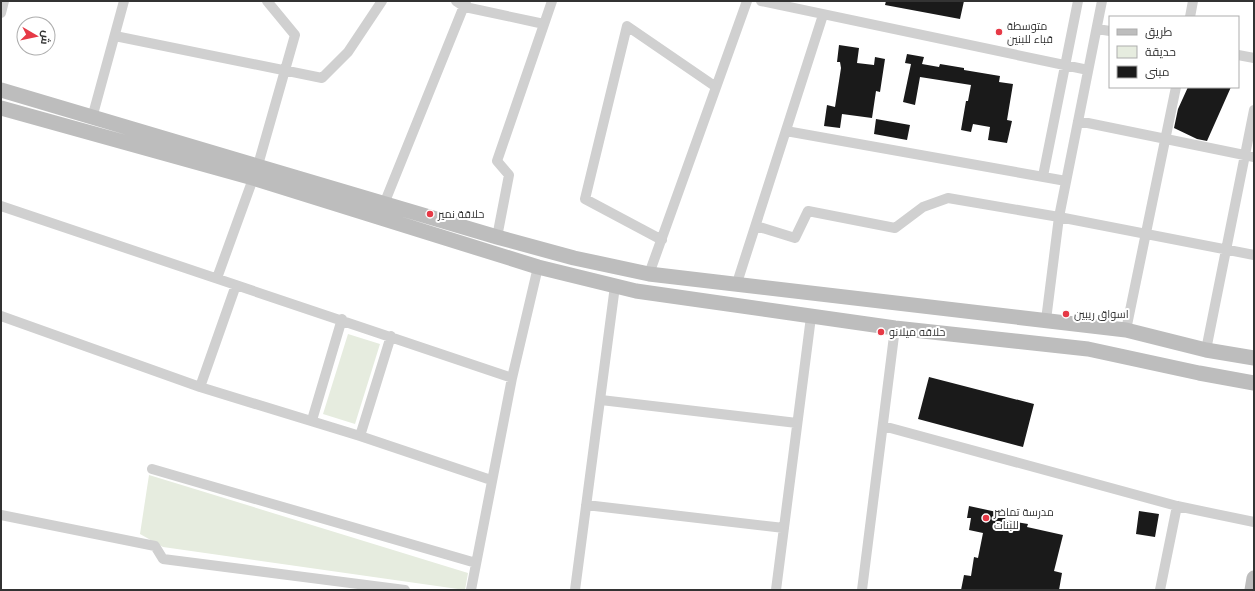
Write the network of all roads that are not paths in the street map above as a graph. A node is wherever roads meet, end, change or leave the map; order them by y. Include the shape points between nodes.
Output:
1 (4, 1) edge
2 (124, 1) edge
3 (267, 1) edge
4 (382, 1) edge
5 (552, 1) edge
6 (747, 1) edge
7 (761, 1) edge
8 (1078, 1) edge
9 (1102, 1) edge
10 (1193, 1) edge
11 (462, 3) edge
12 (1, 13) edge
13 (823, 15) junction
14 (1190, 16) edge
15 (544, 24) junction
16 (1097, 29) junction
17 (1109, 31) edge
18 (115, 36) junction
19 (1239, 55) edge
20 (1254, 58) edge
21 (1065, 65) junction
22 (1088, 70) junction
23 (285, 72) junction
24 (716, 87) junction
25 (1176, 88) edge
26 (1, 90) edge
27 (1, 108) edge
28 (1254, 110) edge
29 (92, 118) junction
30 (1078, 121) junction
31 (786, 131) junction
32 (1165, 138) junction
33 (1250, 157) edge
34 (255, 172) junction
35 (1043, 176) junction
36 (1066, 181) junction
37 (384, 204) junction
38 (1, 206) edge
39 (1059, 217) junction
40 (756, 226) junction
41 (1146, 234) junction
42 (497, 237) junction
43 (662, 240) junction
44 (1226, 250) junction
45 (1254, 255) edge
46 (538, 268) junction
47 (649, 274) junction
48 (217, 278) junction
49 (236, 285) junction
50 (615, 286) junction
51 (736, 286) junction
52 (1, 316) edge
53 (811, 317) junction
54 (342, 320) junction
55 (1046, 320) junction
56 (895, 328) junction
57 (1126, 330) junction
58 (391, 336) junction
59 (1206, 350) junction
60 (1254, 358) edge
61 (512, 378) junction
62 (1254, 383) edge
63 (200, 387) junction
64 (600, 400) junction
65 (312, 420) junction
66 (797, 423) junction
67 (883, 426) junction
68 (360, 436) junction
69 (152, 469) dead end
70 (491, 480) junction
71 (586, 505) junction
72 (1177, 506) junction
73 (1, 515) edge
74 (1254, 522) edge
75 (784, 528) junction
76 (476, 564) junction
77 (1254, 578) edge
78 (405, 590) edge
79 (471, 590) edge
80 (575, 590) edge
81 (776, 590) edge
82 (862, 590) edge
83 (1160, 590) edge
84 (1252, 590) edge

1 - 12 street
2 - 18 street
3 - 23 street via 295,34
4 - 23 street via 348,52 322,78
5 - 15 street
6 - 24 street
7 - 13 street
8 - 21 street
9 - 16 street
10 - 14 street
11 - 15 street
11 - 37 street
13 - 21 street
13 - 31 street
15 - 42 street via 497,161 509,175
16 - 17 street
16 - 22 street
18 - 23 street
18 - 29 street
19 - 20 street
21 - 22 street
21 - 35 street
22 - 30 street
23 - 34 street
24 - 43 street
24 - 43 street via 627,26 585,199
25 - 32 street
26 - 29 main road
27 - 34 main road
28 - 33 street
29 - 34 main road
30 - 32 street
30 - 36 street
31 - 35 street
31 - 40 street
32 - 33 street
32 - 41 street
33 - 44 street
34 - 37 main road
34 - 46 main road
34 - 48 street
35 - 36 street
36 - 39 street
37 - 42 main road
38 - 48 street
39 - 40 street via 948,198 923,207 896,228 808,211 795,238
39 - 41 street
39 - 55 street
40 - 51 street
41 - 44 street
41 - 57 street
42 - 47 main road via 574,258
43 - 47 street
44 - 45 street
44 - 59 street
46 - 50 main road
46 - 61 street
47 - 51 main road
48 - 49 street
49 - 54 street
49 - 63 street
50 - 53 main road
50 - 64 street
51 - 55 main road
52 - 63 street
53 - 56 main road
53 - 66 street
54 - 58 street
54 - 65 street
55 - 57 main road
56 - 62 main road via 1088,349
56 - 67 street
57 - 59 main road
58 - 61 street
58 - 68 street
59 - 60 main road
61 - 70 street
63 - 65 street
64 - 66 street
64 - 71 street
65 - 68 street
66 - 75 street
67 - 72 street
67 - 82 street
68 - 70 street
69 - 76 street
70 - 76 street
71 - 75 street
71 - 80 street
72 - 74 street
72 - 83 street
73 - 78 street via 155,546 163,559
75 - 81 street
76 - 79 street
77 - 84 main road

